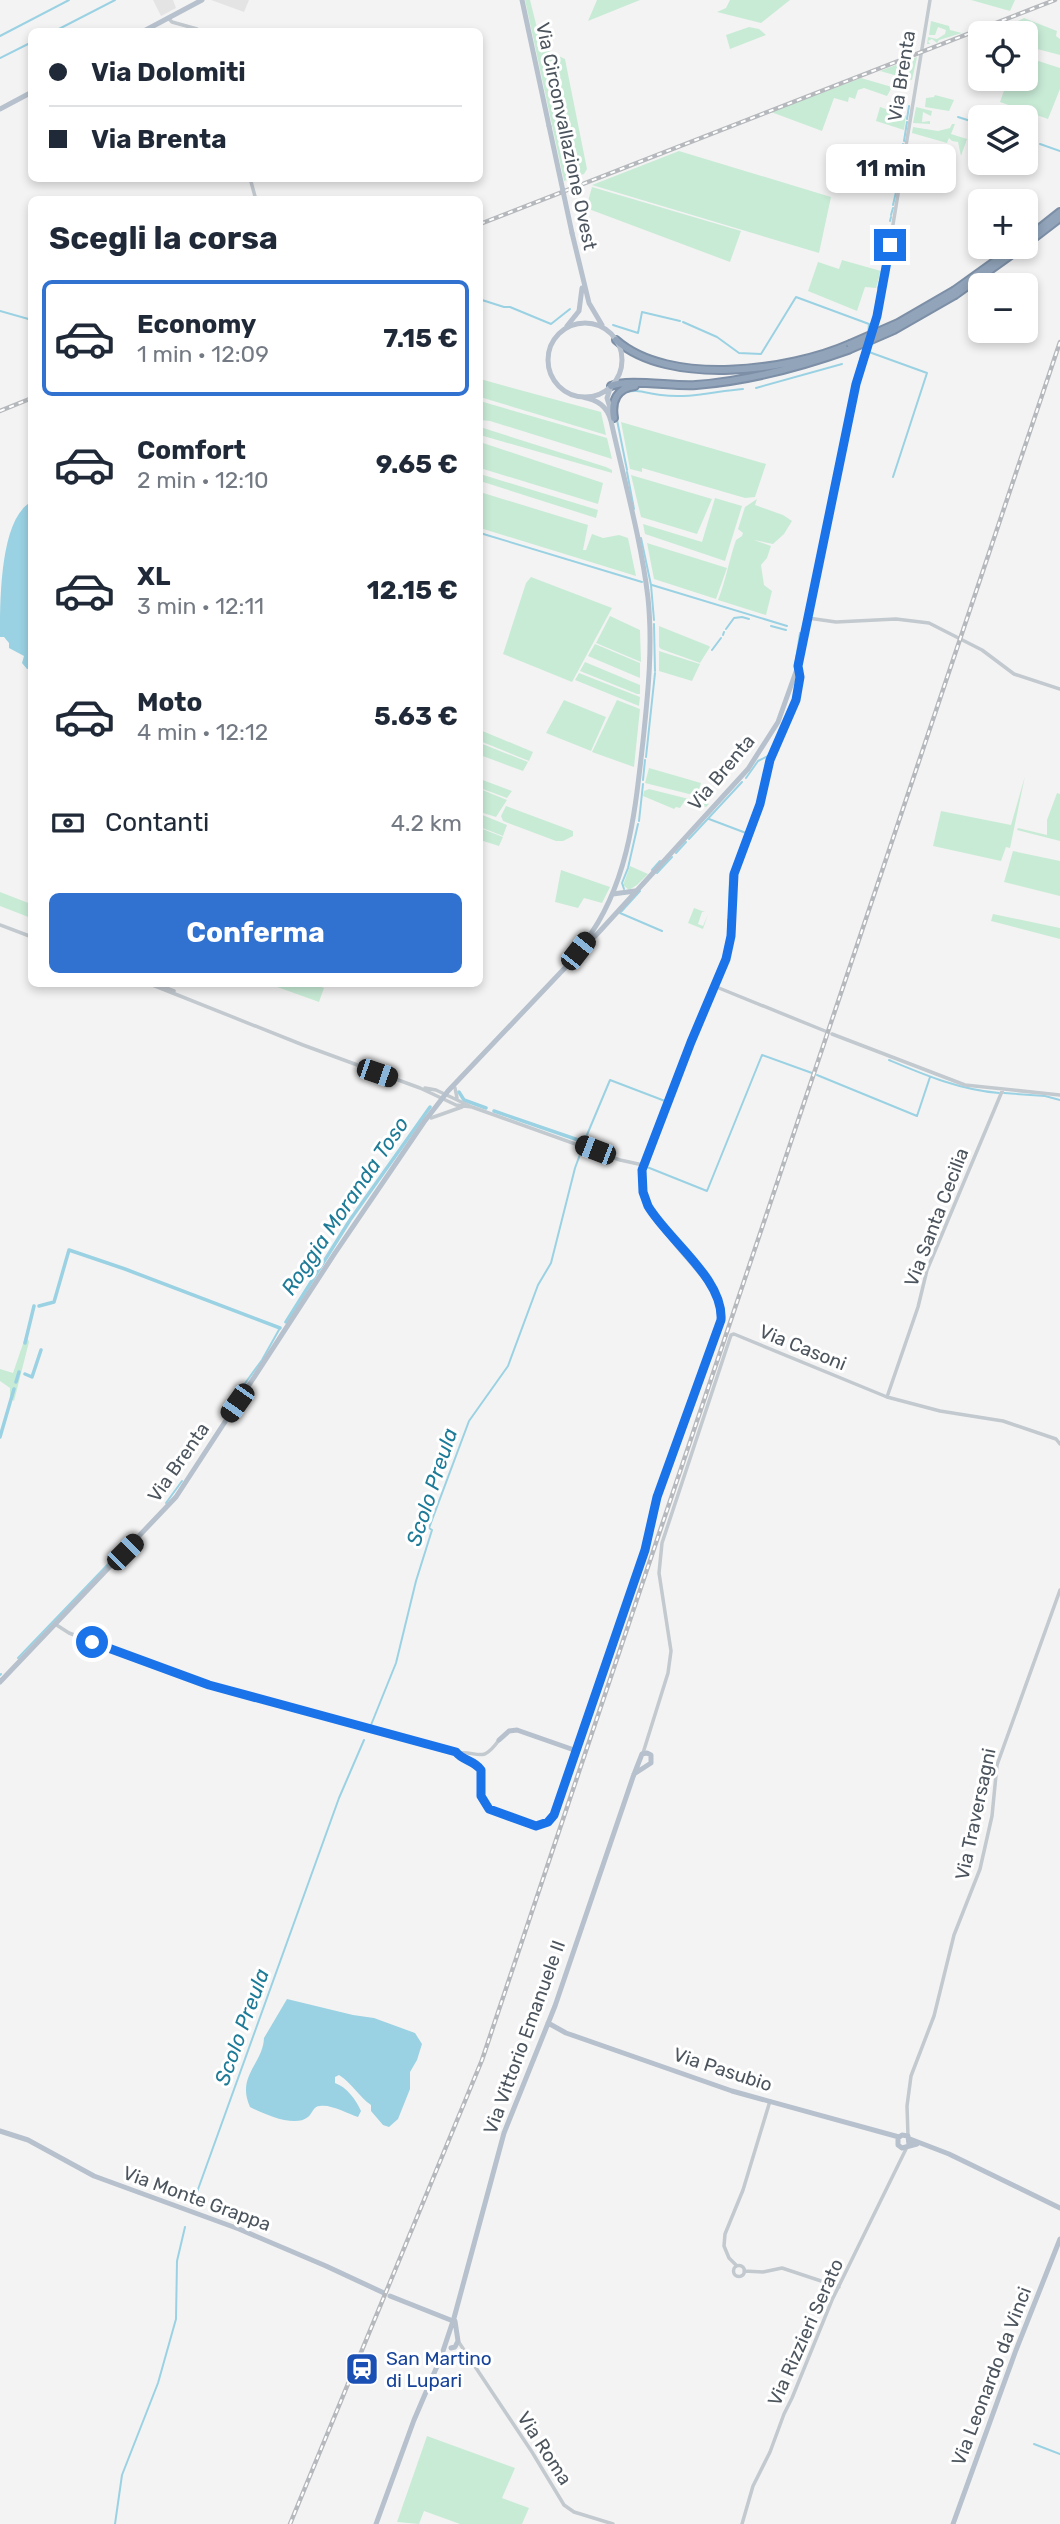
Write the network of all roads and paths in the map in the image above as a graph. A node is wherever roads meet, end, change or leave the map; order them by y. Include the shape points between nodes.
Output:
1 (202, 0) edge
2 (522, 0) edge
3 (930, 0) edge
4 (168, 18) junction
5 (149, 28) edge
6 (191, 28) edge
7 (28, 94) edge
8 (0, 109) edge
9 (1060, 212) edge
10 (1060, 218) edge
11 (1038, 229) edge
12 (1038, 235) edge
13 (999, 259) edge
14 (1005, 259) edge
15 (582, 278) junction
16 (955, 293) junction
17 (563, 330) junction
18 (607, 330) junction
19 (616, 340) junction
20 (849, 347) junction
21 (611, 386) junction
22 (686, 386) junction
23 (583, 397) junction
24 (614, 418) junction
25 (619, 455) junction
26 (808, 618) junction
27 (798, 666) junction
28 (1060, 689) edge
29 (621, 874) junction
30 (638, 889) junction
31 (626, 893) junction
32 (613, 894) junction
33 (628, 900) junction
34 (0, 925) edge
35 (28, 936) edge
36 (568, 963) junction
37 (715, 986) junction
38 (168, 987) edge
39 (825, 1031) dead end
40 (832, 1034) dead end
41 (483, 1055) junction
42 (420, 1088) junction
43 (456, 1088) junction
44 (1003, 1089) junction
45 (434, 1095) junction
46 (1060, 1095) edge
47 (446, 1097) junction
48 (459, 1100) junction
49 (436, 1106) junction
50 (463, 1107) junction
51 (472, 1107) junction
52 (431, 1118) junction
53 (427, 1124) junction
54 (404, 1153) junction
55 (643, 1165) junction
56 (887, 1397) junction
57 (1060, 1444) edge
58 (1060, 1590) edge
59 (55, 1624) junction
60 (0, 1682) edge
61 (499, 1740) joint
62 (577, 1751) junction
63 (456, 1752) junction
64 (644, 1756) junction
65 (646, 1765) junction
66 (634, 1774) junction
67 (481, 1788) joint
68 (548, 2023) junction
69 (770, 2101) junction
70 (0, 2131) edge
71 (903, 2142) junction
72 (1060, 2208) edge
73 (1060, 2239) edge
74 (736, 2265) junction
75 (744, 2271) junction
76 (839, 2287) junction
77 (454, 2322) junction
78 (446, 2339) junction
79 (458, 2341) junction
80 (452, 2348) junction
81 (441, 2357) junction
82 (473, 2362) junction
83 (376, 2524) edge
84 (613, 2524) edge
85 (743, 2524) edge
86 (953, 2524) edge

1 - 4 main road
2 - 15 main road, Via Circonvallazione Ovest, bridge
3 - 26 street, Via Brenta via 877,316 856,384
4 - 5 main road
4 - 6 street
7 - 8 main road
9 - 11 highway
10 - 12 highway
13 - 16 highway
14 - 16 highway
15 - 17 main road, Via Circonvallazione Ovest via 580,308
15 - 18 main road, Via Circonvallazione Ovest via 593,313
16 - 20 highway, bridge via 894,330
17 - 18 main road via 586,323
17 - 23 main road, Via Circonvallazione Ovest via 550,348 549,370 561,388
18 - 19 main road, Via Circonvallazione Ovest
19 - 20 highway via 631,352 659,360 729,370 779,365
19 - 21 main road, Via Circonvallazione Ovest via 621,365
20 - 22 highway via 782,370
21 - 22 highway
21 - 23 main road
21 - 24 main road, Via Circonvallazione Ovest via 607,398
22 - 24 highway via 626,388 614,400
23 - 25 main road, Via Circonvallazione Ovest via 607,409
24 - 25 main road, Via Circonvallazione Ovest
25 - 29 main road, Via Circonvallazione Ovest via 646,586 651,648 636,798
26 - 27 street, Via Brenta
26 - 28 street via 920,620 982,650 1014,674
27 - 30 main road, Via Brenta via 783,711 757,758
27 - 37 main road via 796,700 770,760 760,804 734,874 730,942
29 - 31 main road via 620,888
29 - 32 main road, Via Circonvallazione Ovest
30 - 31 main road, Via Brenta
30 - 33 main road, Via Brenta
31 - 32 main road, Via Brenta
32 - 33 main road
32 - 36 main road, Via Circonvallazione Ovest via 594,931
33 - 36 main road, Via Brenta
34 - 35 street
36 - 41 main road, Via Brenta
37 - 39 street
37 - 55 main road
38 - 42 street via 303,1045
40 - 44 street via 952,1081
41 - 43 main road, Via Brenta
41 - 47 main road, Via Brenta
42 - 45 street
42 - 47 street
43 - 47 main road, Via Brenta
43 - 48 street
44 - 46 street
44 - 56 street, Via Santa Cecilia via 927,1270
45 - 47 street
45 - 49 street
47 - 48 street
47 - 49 main road, Via Brenta
47 - 50 street
47 - 52 main road, Via Brenta
47 - 53 main road
48 - 51 street
49 - 54 main road, Via Brenta
50 - 51 street
50 - 52 street
51 - 55 street
52 - 53 main road, Via Brenta
53 - 54 main road, Via Brenta
54 - 59 main road, Via Brenta via 176,1497
55 - 62 main road via 645,1200 717,1296 721,1312
56 - 57 street via 1003,1421
56 - 64 street, Via Casoni via 731,1335 659,1558 671,1651
58 - 71 street, Via Traversagni via 997,1765 980,1869 954,1935 934,2015 911,2076
59 - 60 main road, Via Brenta
59 - 63 street via 209,1685
61 - 62 main road via 517,1730
61 - 63 street via 483,1755
62 - 67 main road via 556,1812 544,1824 532,1825 489,1809
63 - 67 street via 479,1768
64 - 65 main road
64 - 65 main road via 652,1760
64 - 66 main road, Via Vittorio Emanuele II
65 - 66 main road
66 - 68 main road, Via Vittorio Emanuele II
68 - 69 main road, Via Pasubio
68 - 77 main road, Via Vittorio Emanuele II via 504,2133
69 - 71 main road, Via Pasubio
69 - 74 street via 725,2234 724,2246
70 - 77 main road, Via Monte Grappa via 28,2140 94,2176 239,2229
71 - 72 main road via 949,2154
71 - 76 street, Via Rizzieri Serato
73 - 86 main road, Via Leonardo da Vinci
74 - 75 street
74 - 75 street via 735,2275 742,2276
75 - 76 street via 782,2269
76 - 85 street, Via Rizzieri Serato via 753,2486
77 - 78 main road, Via Vittorio Emanuele II
77 - 79 main road, Via Vittorio Emanuele II
78 - 79 main road via 454,2335
78 - 80 main road
78 - 81 main road, Via Vittorio Emanuele II
79 - 80 main road
79 - 82 street, Via Roma
80 - 81 main road
80 - 82 street, Via Roma
81 - 83 main road, Via Vittorio Emanuele II
82 - 84 street, Via Roma via 564,2505

